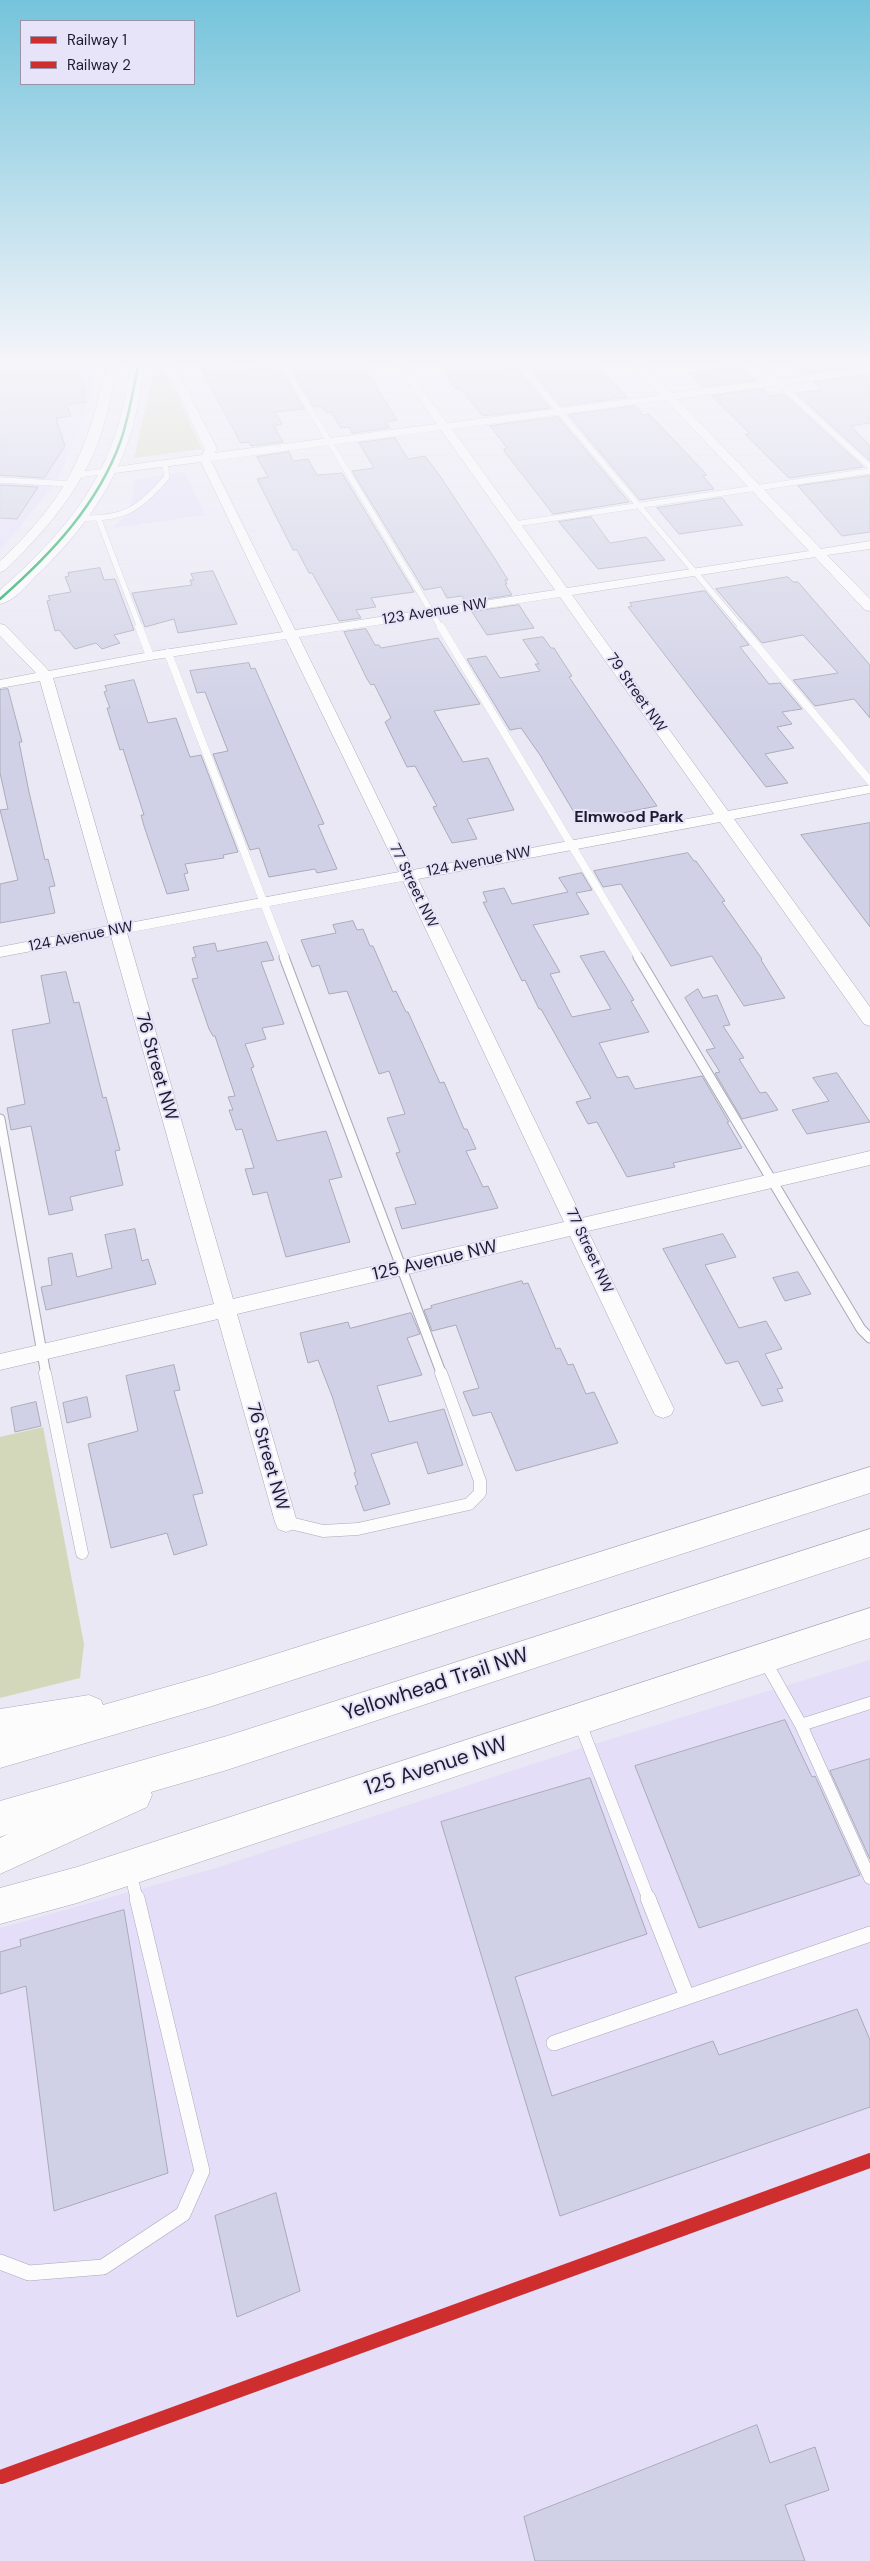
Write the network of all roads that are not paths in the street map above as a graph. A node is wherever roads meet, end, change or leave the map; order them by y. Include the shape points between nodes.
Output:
1 (70, 486) edge
2 (98, 486) edge
3 (160, 486) edge
4 (217, 486) edge
5 (355, 486) edge
6 (487, 486) edge
7 (621, 486) edge
8 (754, 486) edge
9 (773, 486) edge
10 (756, 488) junction
11 (638, 505) junction
12 (77, 518) junction
13 (99, 520) junction
14 (515, 524) junction
15 (870, 545) edge
16 (818, 553) junction
17 (0, 568) edge
18 (694, 572) junction
19 (565, 592) junction
20 (0, 600) edge
21 (870, 607) edge
22 (431, 613) junction
23 (0, 628) edge
24 (291, 634) junction
25 (168, 653) junction
26 (150, 656) junction
27 (45, 674) junction
28 (0, 684) edge
29 (870, 781) edge
30 (870, 789) edge
31 (724, 816) junction
32 (571, 845) junction
33 (408, 875) junction
34 (264, 902) junction
35 (118, 930) junction
36 (0, 952) edge
37 (870, 1020) edge
38 (0, 1119) edge
39 (870, 1158) edge
40 (773, 1181) junction
41 (578, 1228) junction
42 (403, 1268) junction
43 (225, 1310) junction
44 (870, 1338) edge
45 (41, 1352) junction
46 (0, 1362) edge
47 (663, 1409) dead end
48 (868, 1480) edge
49 (286, 1522) joint
50 (870, 1542) edge
51 (82, 1553) dead end
52 (870, 1624) edge
53 (764, 1659) junction
54 (209, 1691) junction
55 (870, 1703) edge
56 (578, 1719) junction
57 (0, 1725) edge
58 (801, 1726) junction
59 (0, 1751) edge
60 (227, 1754) junction
61 (0, 1819) edge
62 (0, 1856) edge
63 (129, 1868) junction
64 (870, 1878) edge
65 (0, 1906) edge
66 (870, 1934) edge
67 (687, 1997) junction
68 (554, 2043) dead end
69 (0, 2262) edge

1 - 17 street via 43,523
2 - 12 main road
3 - 13 lane via 140,508
4 - 24 street, 77 Street NW
5 - 22 lane
6 - 14 street, 79 Street NW
7 - 11 lane
8 - 10 street
9 - 10 lane
10 - 11 lane
10 - 16 street
11 - 14 lane
11 - 18 lane
12 - 13 lane
12 - 20 main road via 55,546
13 - 26 lane
14 - 19 street, 79 Street NW
15 - 16 street, 123 Avenue NW
16 - 18 street, 123 Avenue NW
16 - 21 street
18 - 19 street, 123 Avenue NW
18 - 29 lane
19 - 22 street, 123 Avenue NW
19 - 31 street, 79 Street NW
22 - 24 street, 123 Avenue NW
22 - 32 lane
23 - 27 street, 76 Street NW
24 - 25 street, 123 Avenue NW
24 - 33 street, 77 Street NW
25 - 26 street, 123 Avenue NW
25 - 34 lane
26 - 27 street, 123 Avenue NW
27 - 28 street, 123 Avenue NW
27 - 35 street, 76 Street NW
30 - 31 street, 124 Avenue NW
31 - 32 street, 124 Avenue NW
31 - 37 street, 79 Street NW
32 - 33 street, 124 Avenue NW
32 - 40 lane
33 - 34 street, 124 Avenue NW
33 - 41 street, 77 Street NW
34 - 35 street, 124 Avenue NW
34 - 42 lane
35 - 36 street, 124 Avenue NW
35 - 43 street, 76 Street NW
38 - 45 lane
39 - 40 street, 125 Avenue NW
40 - 41 street, 125 Avenue NW
40 - 44 lane via 861,1329
41 - 42 street, 125 Avenue NW
41 - 47 street, 77 Street NW
42 - 43 street, 125 Avenue NW
42 - 49 lane via 480,1481 480,1492 469,1504 358,1529 324,1531
43 - 45 street, 125 Avenue NW
43 - 49 street, 76 Street NW
45 - 46 street, 125 Avenue NW
45 - 51 lane
48 - 54 main road
50 - 60 main road, Yellowhead Trail NW
52 - 53 main road, 125 Avenue NW
53 - 56 main road, 125 Avenue NW
53 - 58 lane
54 - 57 main road
54 - 59 main road
55 - 58 lane
56 - 63 main road, 125 Avenue NW
56 - 67 lane
58 - 64 lane
60 - 61 main road, Yellowhead Trail NW
60 - 62 main road
63 - 65 main road, 125 Avenue NW
63 - 69 lane via 202,2170 182,2214 103,2267 29,2273
66 - 67 lane
67 - 68 lane

